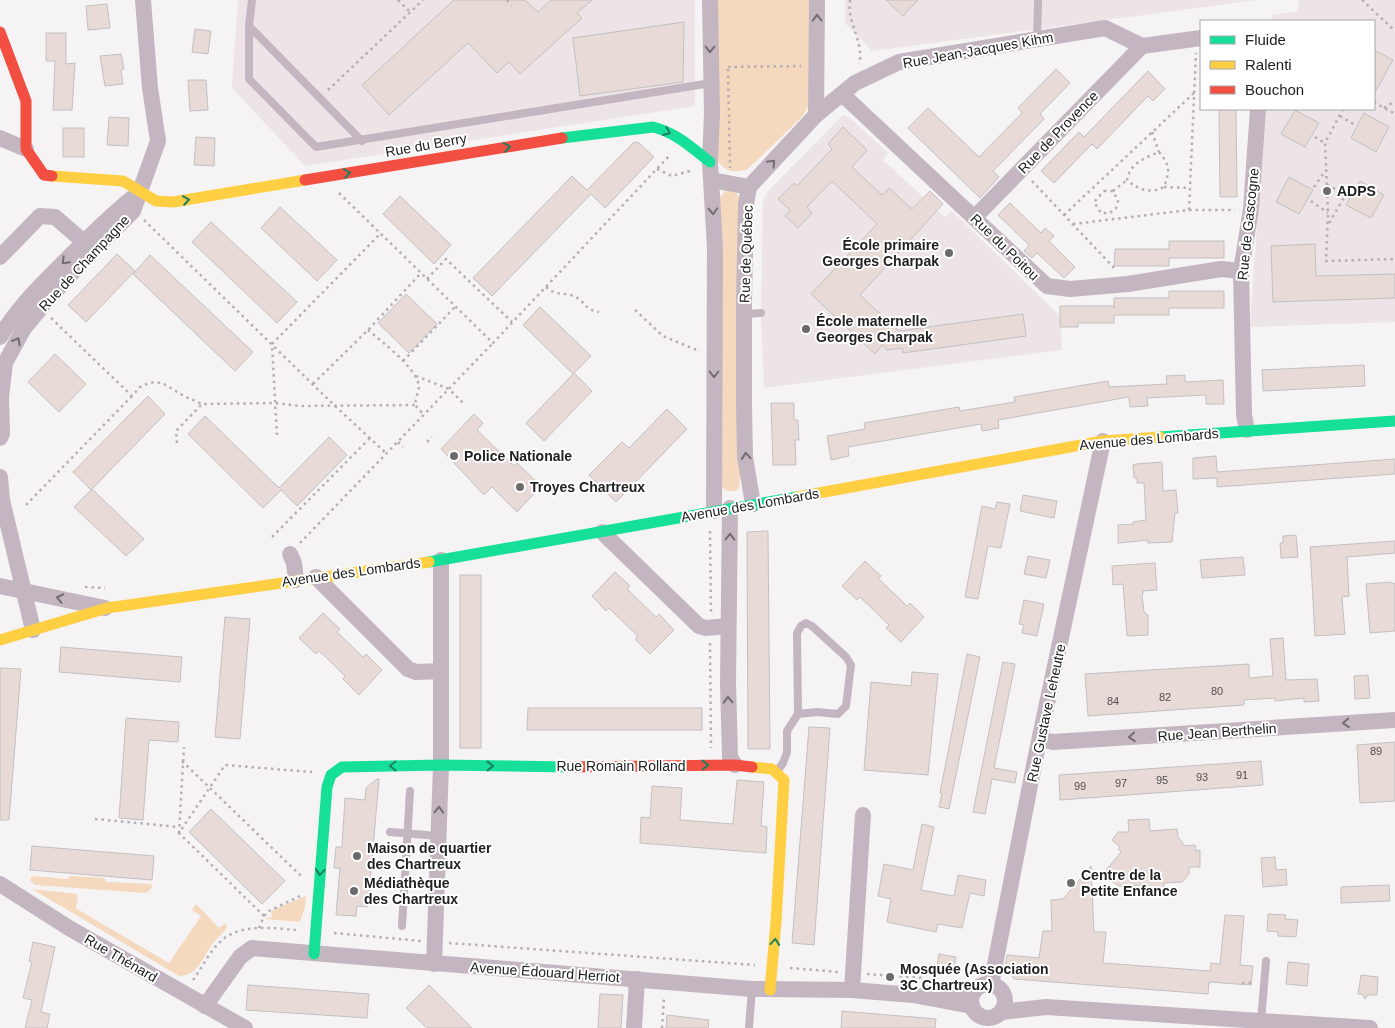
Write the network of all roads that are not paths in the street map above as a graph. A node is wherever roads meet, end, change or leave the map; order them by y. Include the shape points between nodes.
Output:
1 (143, 0) edge
2 (252, 0) edge
3 (710, 0) edge
4 (817, 0) edge
5 (1038, 0) edge
6 (249, 26) junction
7 (0, 32) edge
8 (1199, 38) edge
9 (1037, 40) junction
10 (1142, 46) junction
11 (711, 83) junction
12 (848, 89) junction
13 (1258, 110) edge
14 (816, 115) junction
15 (0, 138) edge
16 (362, 141) junction
17 (26, 149) junction
18 (710, 162) junction
19 (712, 180) junction
20 (749, 187) junction
21 (140, 192) junction
22 (975, 218) junction
23 (84, 242) junction
24 (0, 257) edge
25 (1241, 270) junction
26 (761, 313) dead end
27 (744, 314) junction
28 (0, 337) edge
29 (1395, 421) edge
30 (1247, 430) junction
31 (0, 438) edge
32 (1103, 441) junction
33 (0, 477) edge
34 (1, 500) edge
35 (753, 504) junction
36 (722, 509) junction
37 (602, 532) junction
38 (290, 554) road end
39 (441, 560) junction
40 (316, 577) junction
41 (296, 580) junction
42 (0, 586) edge
43 (24, 591) junction
44 (107, 608) junction
45 (728, 626) junction
46 (33, 630) junction
47 (0, 640) edge
48 (441, 671) junction
49 (798, 714) junction
50 (1395, 720) edge
51 (1040, 739) junction
52 (441, 765) junction
53 (735, 765) junction
54 (776, 773) junction
55 (410, 792) dead end
56 (863, 815) dead end
57 (390, 832) dead end
58 (408, 834) junction
59 (438, 836) junction
60 (0, 884) edge
61 (402, 926) dead end
62 (314, 954) junction
63 (1266, 961) dead end
64 (434, 964) junction
65 (637, 979) junction
66 (752, 989) junction
67 (770, 990) junction
68 (852, 990) junction
69 (997, 990) junction
70 (205, 1006) junction
71 (1046, 1007) junction
72 (977, 1011) edge
73 (1001, 1012) junction
74 (1261, 1021) junction
75 (245, 1028) edge
76 (634, 1028) edge
77 (749, 1028) edge
78 (1370, 1028) edge

1 - 21 street via 158,141
2 - 6 lane
3 -> 11 street
14 -> 4 street
5 - 9 lane
6 - 16 lane
6 - 16 lane via 249,79 316,147
7 - 17 street via 26,101
8 - 10 street
9 - 10 street, Rue Jean-Jacques Kihm via 1105,28
9 - 12 street, Rue Jean-Jacques Kihm via 899,62
10 - 22 street, Rue de Provence
11 - 16 lane
11 - 18 street
12 - 14 street, Rue Jean-Jacques Kihm
12 - 22 street, Rue du Poitou
13 - 25 street, Rue de Gascogne via 1251,210
20 -> 14 street, Rue de Québec
15 - 17 street
17 - 21 street, Rue du Berry via 44,175 124,181
18 - 19 street
21 -> 18 street, Rue du Berry via 156,201 173,202 576,136 653,127 676,136
19 - 20 street
19 -> 36 street
20 - 27 street, Rue de Québec
21 - 23 street, Rue de Champagne
31 -> 21 street, Rue de Champagne via 5,362 24,328 82,261 133,211
22 - 25 street, Rue du Poitou via 1047,286 1070,290 1221,269
23 - 24 street via 55,217 40,216
23 -> 28 street, Rue de Champagne via 35,291
25 - 30 street, Rue de Gascogne
26 - 27 lane
35 -> 27 street, Rue de Québec via 745,457
29 - 30 street, Avenue des Lombards
30 - 32 street, Avenue des Lombards
32 - 35 street, Avenue des Lombards
32 - 51 street, Rue Gustave Leheutre
33 - 34 street
34 - 43 street
35 - 36 street, Avenue des Lombards
36 - 37 street, Avenue des Lombards
45 -> 36 street
37 - 39 street, Avenue des Lombards
37 - 45 street via 699,626
38 - 41 street
39 - 40 street, Avenue des Lombards
39 - 48 street
40 - 41 street, Avenue des Lombards
40 - 48 street via 408,669 416,672
41 - 44 street, Avenue des Lombards
42 - 43 street, Avenue des Lombards
44 -> 43 street, Avenue des Lombards
43 - 46 street
44 - 46 street, Avenue des Lombards
53 -> 45 street via 730,757
46 - 47 street, Avenue des Lombards
48 - 52 street
49 - 49 lane via 838,714 846,706 851,665 806,623 797,633
49 - 54 lane via 787,731 787,752
50 -> 51 street, Rue Jean Berthelin via 1053,742
51 - 69 street, Rue Gustave Leheutre
52 -> 53 street, Rue Romain Rolland
59 -> 52 street
52 -> 62 street, Rue Romain Rolland via 342,768 331,775 327,787
53 - 54 street, Rue Romain Rolland via 772,769
67 -> 54 street via 784,780
55 - 58 lane
56 - 68 street
57 - 58 lane
58 - 59 lane
58 - 61 lane
59 - 64 street
60 - 70 street, Rue Thénard via 69,928
62 - 64 street, Avenue Édouard Herriot
62 - 70 street, Avenue Édouard Herriot via 252,948 240,957
63 - 74 lane
64 - 65 street, Avenue Édouard Herriot
65 - 66 street, Avenue Édouard Herriot
65 - 76 street
66 - 67 street, Avenue Édouard Herriot
66 - 77 lane
67 - 68 street, Avenue Édouard Herriot
68 - 72 street, Avenue Édouard Herriot via 913,995
69 - 71 street
69 - 72 street via 982,985
69 - 73 street, Rue Gustave Leheutre via 1004,1004
70 - 75 street, Rue Thénard
71 - 73 street
71 - 74 street
72 - 73 street via 993,1018
74 - 78 street

